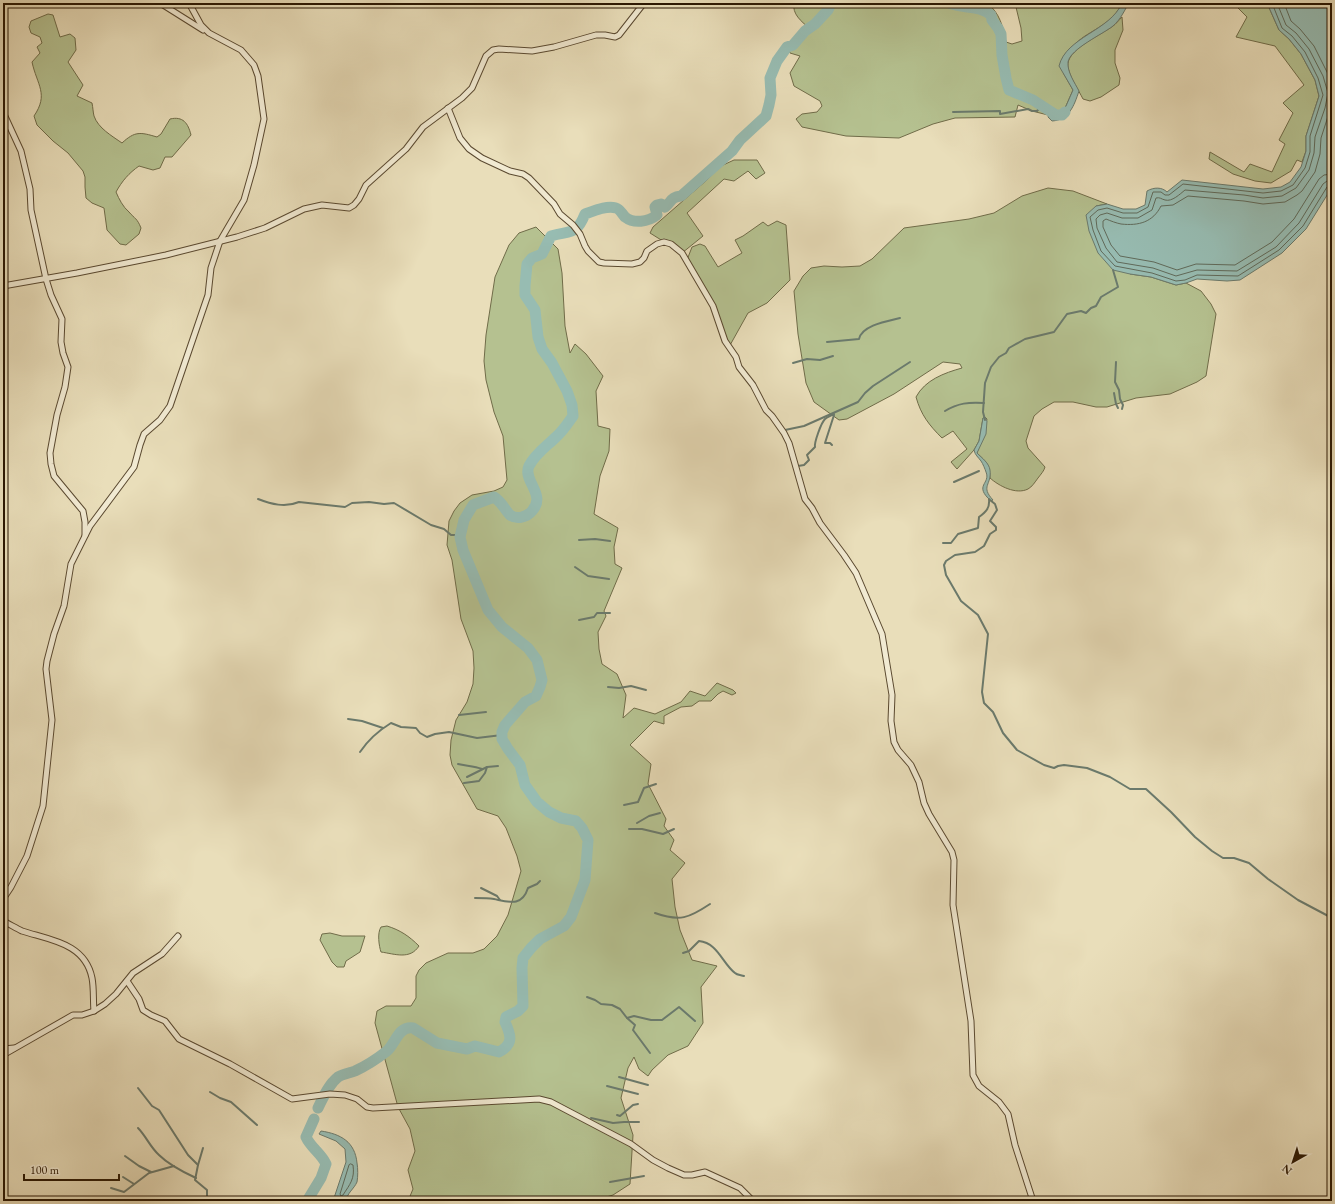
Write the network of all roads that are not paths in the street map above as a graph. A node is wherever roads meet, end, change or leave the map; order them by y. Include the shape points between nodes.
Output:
1 (160, 3) edge
2 (189, 3) edge
3 (644, 3) edge
4 (208, 33) junction
5 (448, 108) junction
6 (3, 112) edge
7 (220, 241) junction
8 (46, 279) junction
9 (3, 286) edge
10 (85, 536) junction
11 (3, 899) edge
12 (3, 921) edge
13 (178, 936) dead end
14 (127, 981) junction
15 (94, 1011) junction
16 (16, 1048) junction
17 (3, 1049) edge
18 (3, 1055) edge
19 (753, 1201) edge
20 (1033, 1201) edge

1 - 4 street
2 - 4 street
3 - 5 street via 620,35 615,37 596,34 532,51 493,50 486,56 472,88
4 - 7 street via 241,50 251,62 258,76 264,119 244,200
5 - 7 street via 423,127 406,149 366,185 359,199 349,208 322,205 304,209 265,228
5 - 20 street via 460,138 469,148 482,158 529,178 573,225 588,251 599,262 640,262 647,251 664,242 682,253 713,306 724,341 766,410 784,433 805,499 856,573 882,634 892,695 891,721 894,742 911,765 919,782 924,803 954,860 953,904 971,1021 974,1075 979,1086 999,1102 1008,1114
6 - 8 street via 21,151
7 - 8 street via 159,257
7 - 10 street via 211,268 208,295 170,406 160,420 144,434 134,467
8 - 9 street
8 - 10 street via 62,319 61,342 68,367 50,453 51,464 54,476 82,511
10 - 11 street via 71,564 64,606 47,661 52,720 43,806 27,856
12 - 15 street via 78,952 92,977
13 - 14 street via 162,954 133,973
14 - 15 street via 105,1004
14 - 19 street via 143,1010 165,1022 179,1038 292,1099 330,1094 345,1095 373,1108 539,1099 551,1102 631,1144 668,1168 692,1175 705,1172 740,1188
15 - 16 street via 73,1015
16 - 17 street
16 - 18 street

